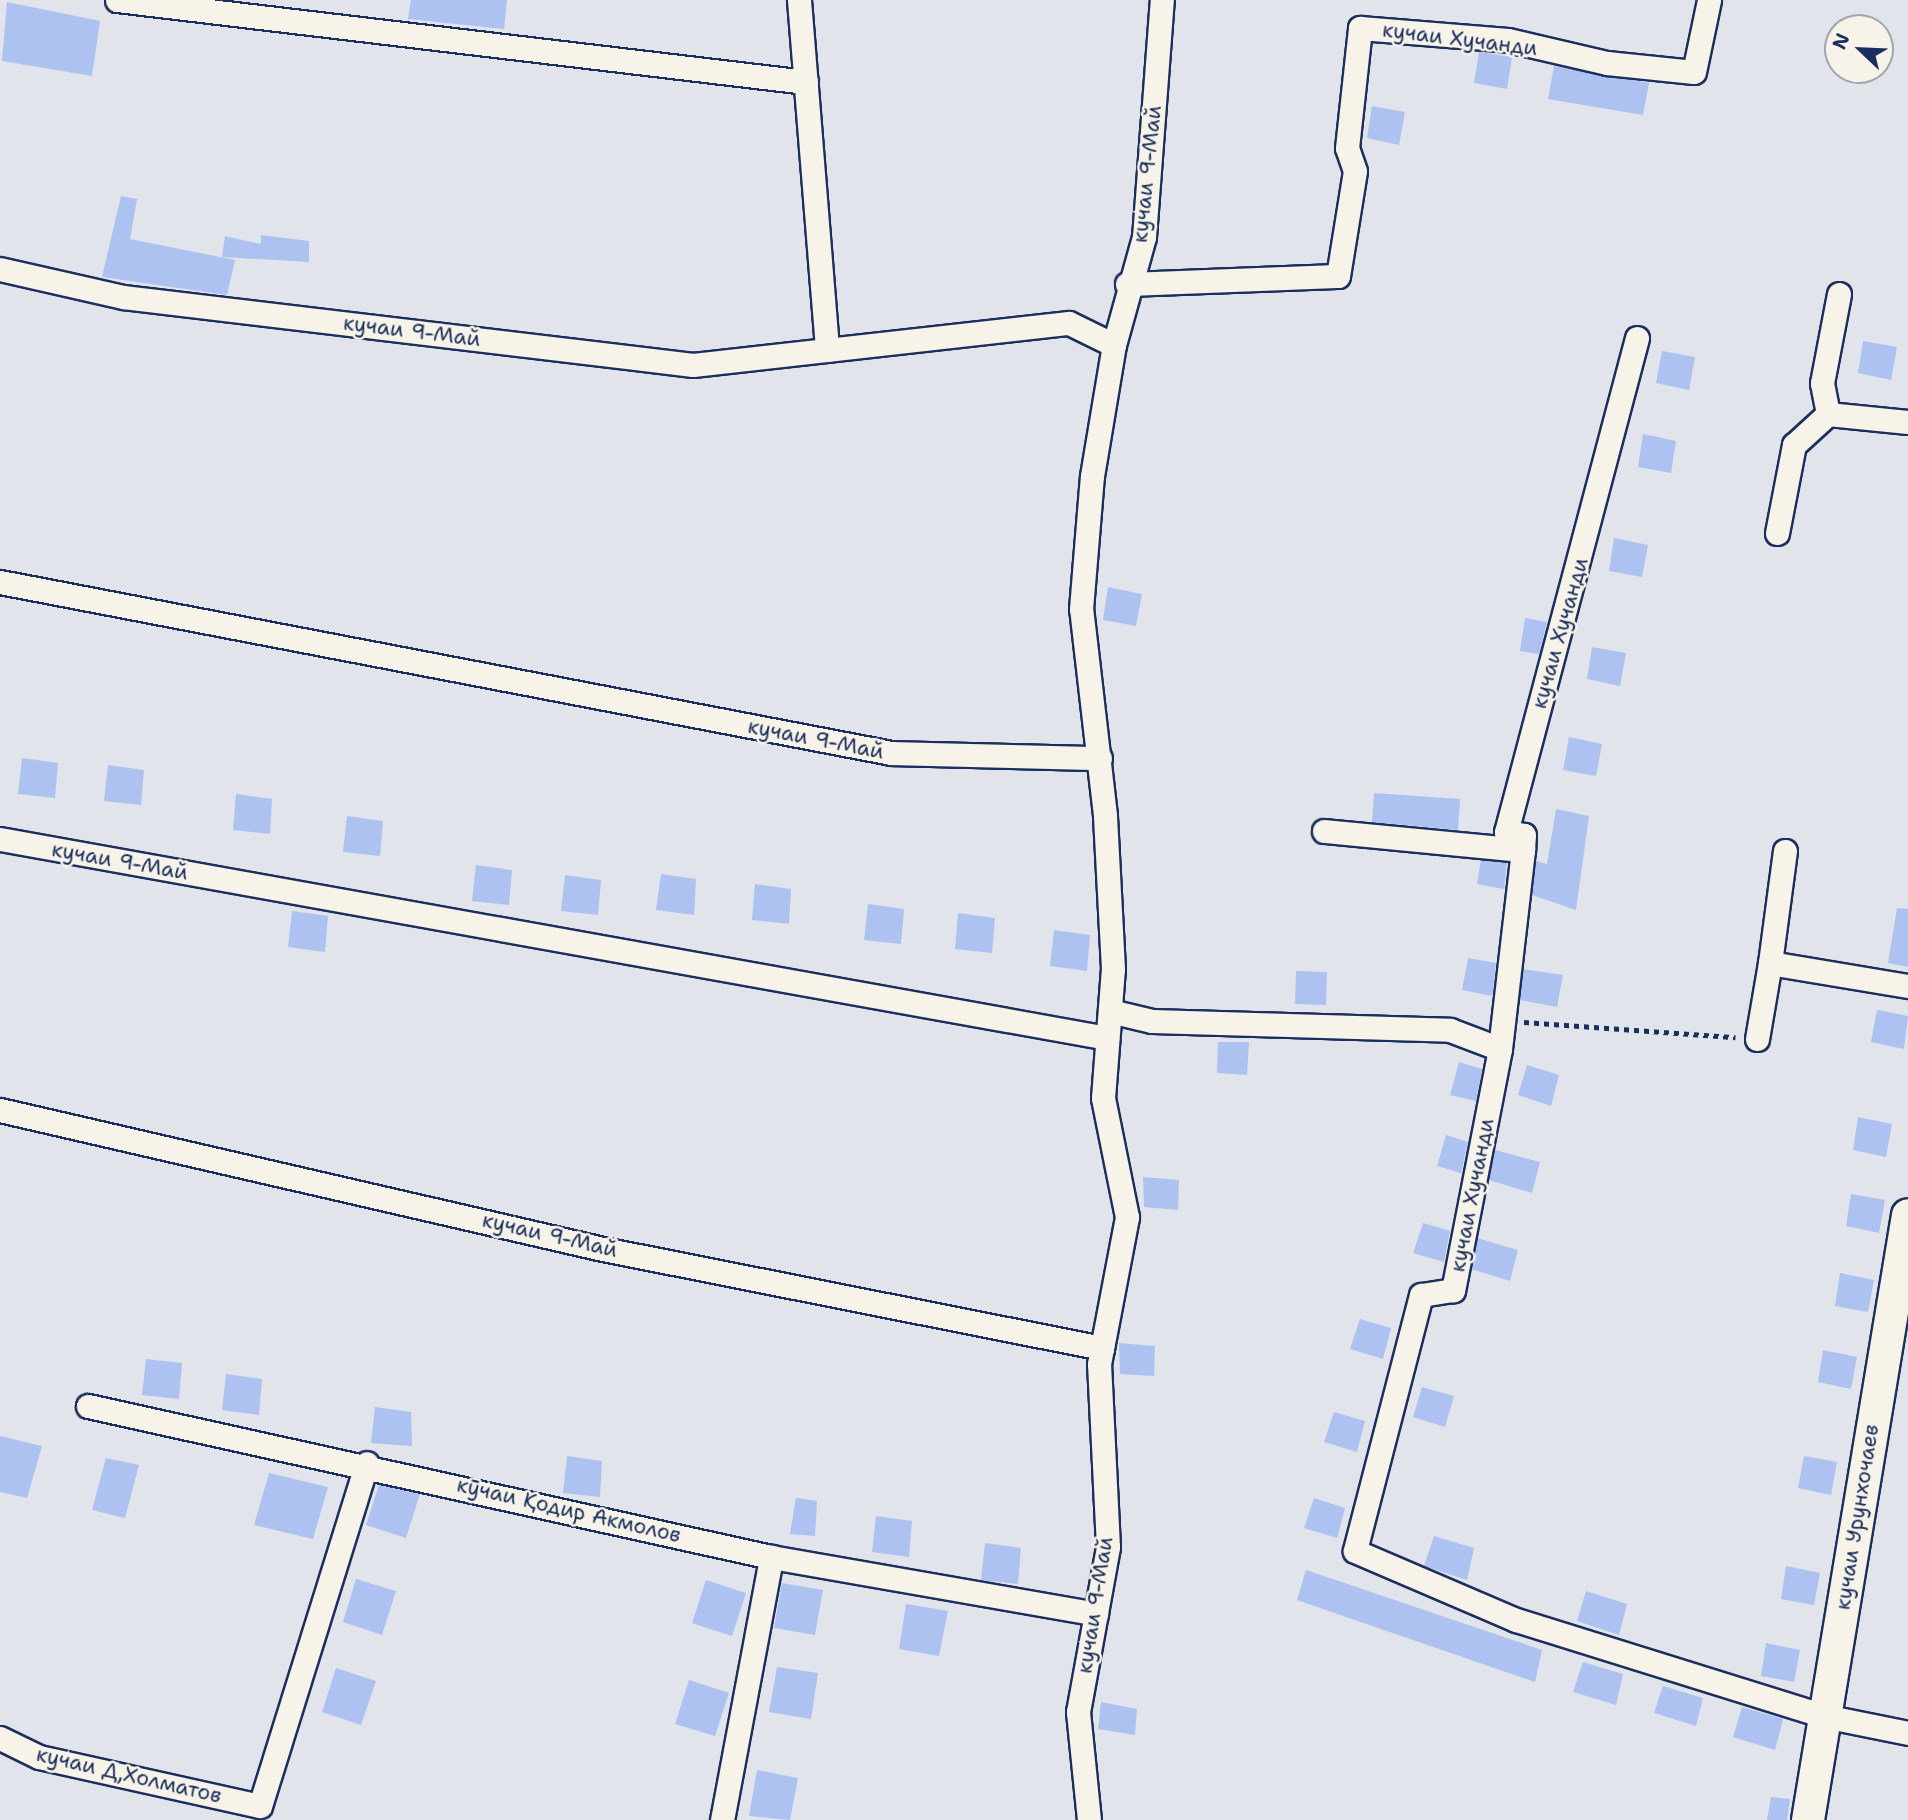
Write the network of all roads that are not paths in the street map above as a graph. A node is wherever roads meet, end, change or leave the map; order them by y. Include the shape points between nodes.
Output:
1 (117, 0) edge
2 (799, 0) edge
3 (1162, 0) edge
4 (1709, 0) edge
5 (806, 82) junction
6 (0, 269) edge
7 (1127, 284) junction
8 (1839, 293) dead end
9 (1637, 338) dead end
10 (1114, 345) junction
11 (827, 350) junction
12 (1828, 414) junction
13 (1908, 422) edge
14 (1777, 533) dead end
15 (0, 582) edge
16 (1100, 758) junction
17 (1324, 831) dead end
18 (0, 839) edge
19 (1523, 850) junction
20 (1786, 851) dead end
21 (1770, 963) junction
22 (1908, 986) edge
23 (1110, 1011) junction
24 (1107, 1038) junction
25 (1757, 1039) road end
26 (1500, 1049) junction
27 (0, 1110) edge
28 (1908, 1215) edge
29 (1102, 1348) junction
30 (88, 1406) dead end
31 (367, 1463) junction
32 (771, 1557) junction
33 (1096, 1614) junction
34 (1824, 1716) junction
35 (1908, 1733) edge
36 (0, 1738) edge
37 (722, 1820) edge
38 (1089, 1820) edge
39 (1808, 1820) edge

1 - 5 street
2 - 5 street
3 - 7 street, кучаи 9-Май via 1144,237
4 - 7 street, кучаи Хучанди via 1694,72 1607,63 1508,40 1360,28 1347,148 1355,171 1338,275
5 - 11 street
6 - 11 street, кучаи 9-Май via 123,297 693,365
7 - 10 street, кучаи 9-Май
8 - 12 street via 1822,383
9 - 19 street, кучаи Хучанди via 1554,667 1525,747 1506,832 1524,835
10 - 11 street, кучаи 9-Май via 1069,323
10 - 16 street, кучаи 9-Май via 1092,476 1080,609
12 - 13 street
12 - 14 street via 1794,445
15 - 16 street, кучаи 9-Май via 891,753
16 - 23 street, кучаи 9-Май
17 - 19 street
18 - 24 street, кучаи 9-Май
19 - 26 street, кучаи Хучанди
20 - 21 street
21 - 22 street
21 - 25 street
23 - 24 street, кучаи 9-Май
23 - 26 street via 1152,1021 1450,1030
24 - 29 street, кучаи 9-Май via 1103,1098 1127,1217
26 - 34 street, кучаи Хучанди via 1453,1290 1421,1295 1355,1551 1516,1620
27 - 29 street, кучаи 9-Май via 598,1248
28 - 34 street, кучаи Урунхочаев
29 - 33 street, кучаи 9-Май via 1108,1547
30 - 31 street, кӯчаи Қодир Акмолов
31 - 32 street, кӯчаи Қодир Акмолов
31 - 36 street, кучаи Д,Холматов via 260,1806 39,1757
32 - 33 street, кӯчаи Қодир Акмолов
32 - 37 street
33 - 38 street, кучаи 9-Май via 1078,1712
34 - 35 street
34 - 39 street, кучаи Урунхочаев

